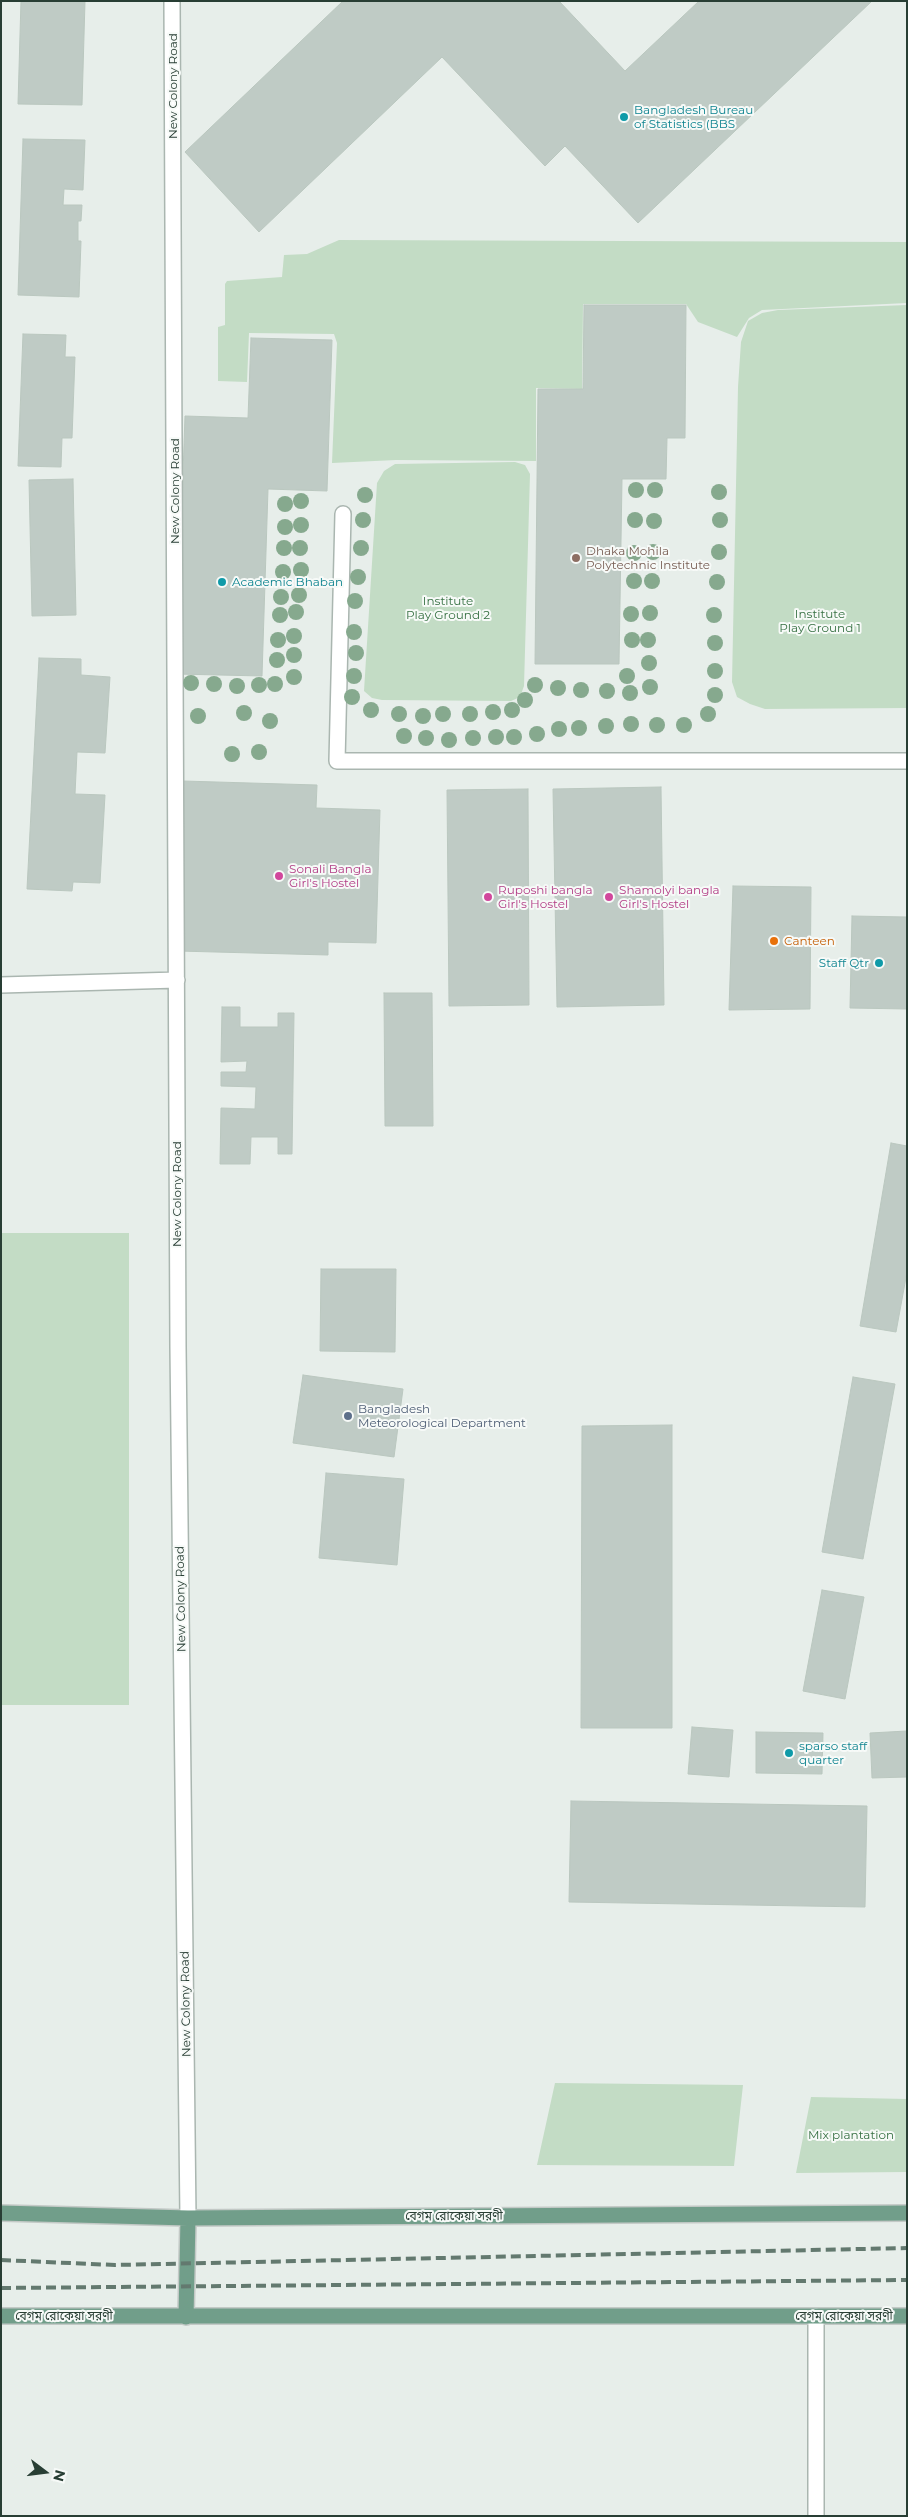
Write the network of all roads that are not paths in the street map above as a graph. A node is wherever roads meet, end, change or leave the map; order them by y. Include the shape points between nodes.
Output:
1 (172, 1) edge
2 (343, 514) dead end
3 (907, 761) edge
4 (177, 980) junction
5 (1, 985) edge
6 (1, 2213) edge
7 (907, 2213) edge
8 (188, 2218) junction
9 (1, 2316) edge
10 (816, 2316) junction
11 (907, 2316) edge
12 (186, 2317) junction
13 (816, 2516) edge

1 - 4 street, New Colony Road
2 - 3 street via 337,762
4 - 5 street
4 - 8 street, New Colony Road
6 - 8 main road, বেগম রোকেয়া সরণী
7 - 8 main road, বেগম রোকেয়া সরণী
8 - 12 main road
9 - 12 main road, বেগম রোকেয়া সরণী
10 - 11 main road, বেগম রোকেয়া সরণী
10 - 12 main road, বেগম রোকেয়া সরণী
10 - 13 street

